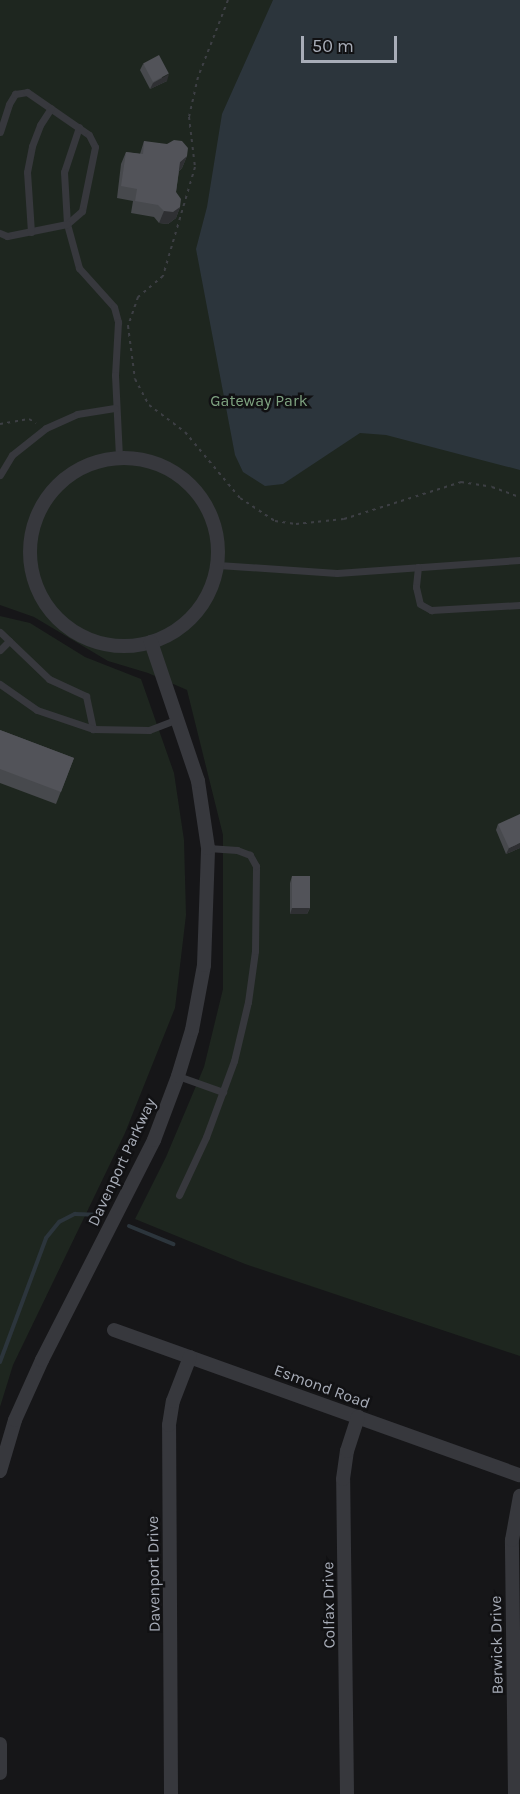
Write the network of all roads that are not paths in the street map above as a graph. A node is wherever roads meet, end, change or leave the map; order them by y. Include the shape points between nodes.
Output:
1 (51, 108) junction
2 (79, 127) junction
3 (0, 132) edge
4 (67, 224) junction
5 (31, 232) junction
6 (0, 233) edge
7 (116, 408) junction
8 (119, 458) junction
9 (0, 475) edge
10 (520, 560) edge
11 (218, 565) junction
12 (418, 567) junction
13 (520, 605) edge
14 (0, 632) edge
15 (9, 641) junction
16 (151, 642) junction
17 (0, 650) edge
18 (0, 684) edge
19 (178, 718) junction
20 (93, 729) junction
21 (208, 848) junction
22 (178, 1076) junction
23 (223, 1092) junction
24 (179, 1195) dead end
25 (114, 1330) dead end
26 (190, 1357) junction
27 (358, 1417) junction
28 (0, 1471) edge
29 (520, 1475) edge
30 (520, 1496) edge
31 (0, 1744) edge
32 (0, 1773) edge
33 (171, 1794) edge
34 (347, 1794) edge
35 (515, 1794) edge

1 - 2 lane
1 - 3 lane via 27,92 15,94
1 - 5 lane via 32,146 27,172
2 - 4 lane via 64,172
2 - 4 lane via 95,147 82,211
4 - 5 lane
4 - 7 lane via 79,268 114,307 118,322
5 - 6 lane via 7,236
7 - 8 lane
7 - 9 lane via 77,414 46,428 12,455
8 - 11 street via 146,461 172,471 193,489 212,520
8 - 16 street via 86,467 58,485 34,524 31,568 38,590 65,626 106,644 129,646
10 - 12 lane
11 - 12 lane via 337,573
11 - 16 street via 203,605 171,634
12 - 13 lane via 416,587 420,604 431,610
14 - 15 lane
15 - 17 lane
15 - 20 lane via 49,678 86,696
16 - 19 street, Davenport Parkway
18 - 20 lane via 37,710
19 - 20 lane via 149,730
19 - 21 street, Davenport Parkway via 198,781
21 - 22 street, Davenport Parkway via 204,965 192,1030
21 - 23 lane via 244,852 255,866 255,951 248,1002
22 - 23 lane
22 - 28 street, Davenport Parkway via 154,1140 42,1360 15,1420
23 - 24 lane
25 - 26 street, Esmond Road
26 - 27 street, Esmond Road
26 - 33 street, Davenport Drive via 173,1401 169,1425
27 - 29 street, Esmond Road
27 - 34 street, Colfax Drive via 343,1479
30 - 35 street, Berwick Drive via 512,1540
31 - 32 street

